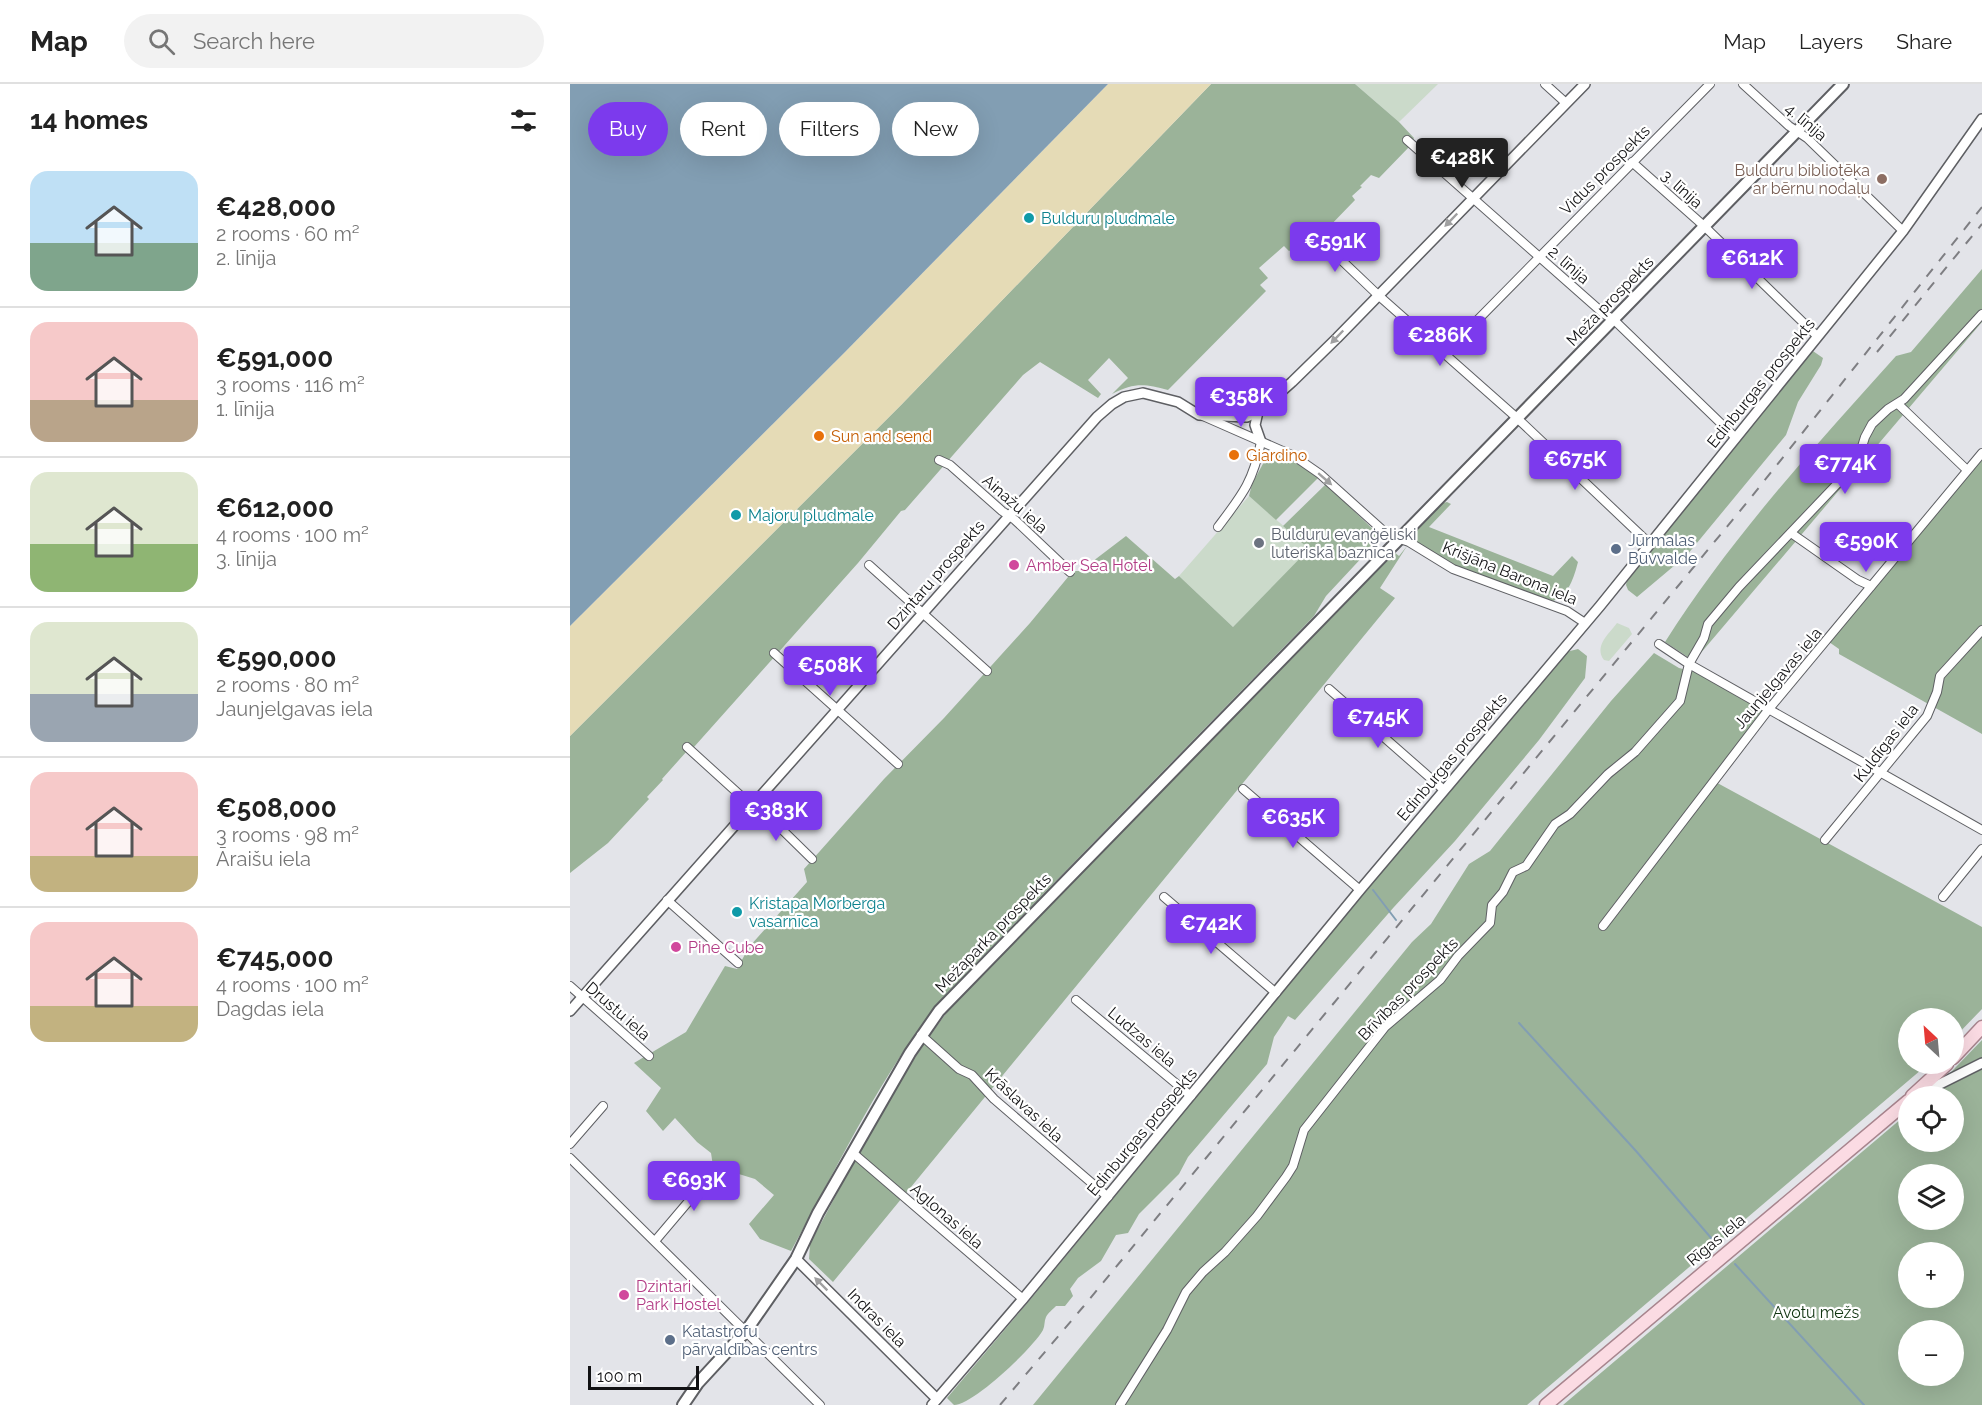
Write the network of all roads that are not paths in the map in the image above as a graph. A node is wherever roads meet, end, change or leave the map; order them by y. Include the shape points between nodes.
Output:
1 (1545, 84) edge
2 (1585, 84) edge
3 (1710, 84) edge
4 (1743, 84) edge
5 (1843, 84) edge
6 (1566, 103) junction
7 (1982, 119) edge
8 (1797, 132) junction
9 (1407, 140) dead end
10 (1632, 162) junction
11 (1473, 198) junction
12 (1704, 226) junction
13 (1903, 231) junction
14 (1314, 234) dead end
15 (1539, 256) junction
16 (1378, 295) junction
17 (1982, 314) edge
18 (1613, 319) junction
19 (1817, 336) junction
20 (1444, 354) junction
21 (1112, 404) joint
22 (1898, 404) junction
23 (1258, 412) junction
24 (1199, 415) junction
25 (1517, 418) junction
26 (1736, 438) junction
27 (1261, 442) junction
28 (1982, 453) edge
29 (939, 460) dead end
30 (1967, 470) junction
31 (1009, 516) junction
32 (1218, 527) dead end
33 (1791, 533) junction
34 (1399, 539) junction
35 (1650, 544) junction
36 (869, 565) dead end
37 (1070, 572) dead end
38 (1871, 586) junction
39 (923, 613) junction
40 (1585, 623) junction
41 (1982, 630) edge
42 (1659, 644) dead end
43 (774, 653) dead end
44 (1689, 664) junction
45 (987, 671) dead end
46 (1329, 689) dead end
47 (838, 709) junction
48 (1769, 709) junction
49 (687, 747) dead end
50 (898, 764) dead end
51 (1881, 773) junction
52 (1243, 789) dead end
53 (1444, 789) junction
54 (752, 806) junction
55 (1982, 830) edge
56 (1825, 840) dead end
57 (1982, 849) edge
58 (812, 859) dead end
59 (1360, 890) junction
60 (1164, 897) dead end
61 (1943, 897) dead end
62 (667, 900) junction
63 (1603, 926) dead end
64 (738, 963) dead end
65 (570, 986) edge
66 (1275, 993) junction
67 (582, 997) junction
68 (1076, 999) dead end
69 (570, 1011) edge
70 (1982, 1027) edge
71 (921, 1035) junction
72 (1964, 1046) edge
73 (649, 1056) dead end
74 (1982, 1062) edge
75 (1937, 1074) edge
76 (1924, 1086) edge
77 (1935, 1086) edge
78 (1191, 1096) junction
79 (603, 1106) dead end
80 (1898, 1109) edge
81 (570, 1144) edge
82 (853, 1153) junction
83 (570, 1158) edge
84 (716, 1169) dead end
85 (1108, 1197) junction
86 (655, 1240) junction
87 (795, 1258) junction
88 (1023, 1299) junction
89 (746, 1331) junction
90 (935, 1402) edge
91 (683, 1405) edge
92 (820, 1405) edge
93 (1120, 1405) edge
94 (1546, 1405) edge

1 - 6 street
2 - 6 street
3 - 10 street, Vidus prospekts
4 - 8 street, 4. līnija
5 - 8 main road, Meža prospekts
6 - 11 street
7 - 13 street, Edinburgas prospekts
8 - 12 main road, Meža prospekts
8 - 13 street, 4. līnija
9 - 11 street, 2. līnija
10 - 12 street, 3. līnija
10 - 15 street, Vidus prospekts
11 - 15 street, 2. līnija
11 -> 16 street
12 - 18 main road, Meža prospekts
12 - 19 street, 3. līnija
13 - 19 street, Edinburgas prospekts
14 - 16 street
15 - 18 street, 2. līnija
15 - 20 street, Vidus prospekts
16 - 20 street
16 -> 23 street
17 - 22 street, Brīvības prospekts
18 - 25 main road, Meža prospekts
18 - 26 street, 2. līnija
19 - 26 street, Edinburgas prospekts
20 - 25 street
21 - 24 street, Krišjāņa Barona iela via 1143,393 1178,402
21 - 31 street, Dzintaru prospekts via 1084,430
22 - 30 street
22 - 33 street, Brīvības prospekts via 1872,424 1857,463
23 - 24 street via 1247,417
23 - 27 street via 1255,425
24 - 27 street, Krišjāņa Barona iela
25 - 34 main road, Meža prospekts
25 - 35 street
26 - 35 street, Edinburgas prospekts
27 - 32 street via 1246,489
27 -> 34 street, Krišjāņa Barona iela via 1294,456 1320,474 1388,534
28 - 30 street, Jaunjelgavas iela
29 - 31 street, Ainažu iela
30 - 38 street, Jaunjelgavas iela
31 - 37 street, Ainažu iela
31 - 39 street, Dzintaru prospekts
33 - 38 street
33 - 44 street, Brīvības prospekts via 1708,624
34 - 40 street, Krišjāņa Barona iela via 1453,569 1561,609
34 - 71 main road, Mežaparka prospekts via 939,1011
35 - 40 street, Edinburgas prospekts
36 - 39 street
38 - 48 street, Jaunjelgavas iela
39 - 45 street
39 - 47 street, Dzintaru prospekts
40 - 53 street, Edinburgas prospekts
41 - 51 street, Kuldīgas iela via 1940,676 1927,716
42 - 44 street
43 - 47 street
44 - 48 street
44 - 93 street, Brīvības prospekts via 1680,700 1635,753 1555,824 1526,866 1513,872 1492,905 1490,923 1440,980 1385,1026 1304,1130 1286,1177 1257,1216 1186,1292
46 - 53 street
47 - 50 street
47 - 54 street, Dzintaru prospekts
48 - 51 street
48 - 63 street, Jaunjelgavas iela
49 - 54 street
51 - 55 street
51 - 56 street, Kuldīgas iela
52 - 59 street
53 - 59 street, Edinburgas prospekts
54 - 58 street via 761,809
54 - 62 street, Dzintaru prospekts
57 - 61 street
59 - 66 street, Edinburgas prospekts
60 - 66 street
62 - 64 street
62 - 67 street, Dzintaru prospekts
65 - 67 street, Drustu iela
66 - 78 street, Edinburgas prospekts
67 - 69 street, Dzintaru prospekts
67 - 73 street, Drustu iela
68 - 78 street, Ludzas iela
70 - 72 main road
71 - 82 main road, Mežaparka prospekts
71 - 85 street, Krāslavas iela via 959,1069 972,1075 993,1099
74 - 77 street
75 - 76 main road
78 - 85 street, Edinburgas prospekts
79 - 81 street
80 - 94 main road, Rīgas iela
82 - 87 main road, Mežaparka prospekts
82 - 88 street, Aglonas iela
83 - 86 street
84 - 86 street
85 - 88 street, Edinburgas prospekts
86 - 89 street
87 - 89 main road, Mežaparka prospekts
90 -> 87 street, Indras iela
88 - 90 street, Edinburgas prospekts
89 - 91 main road, Mežaparka prospekts
89 - 92 street

